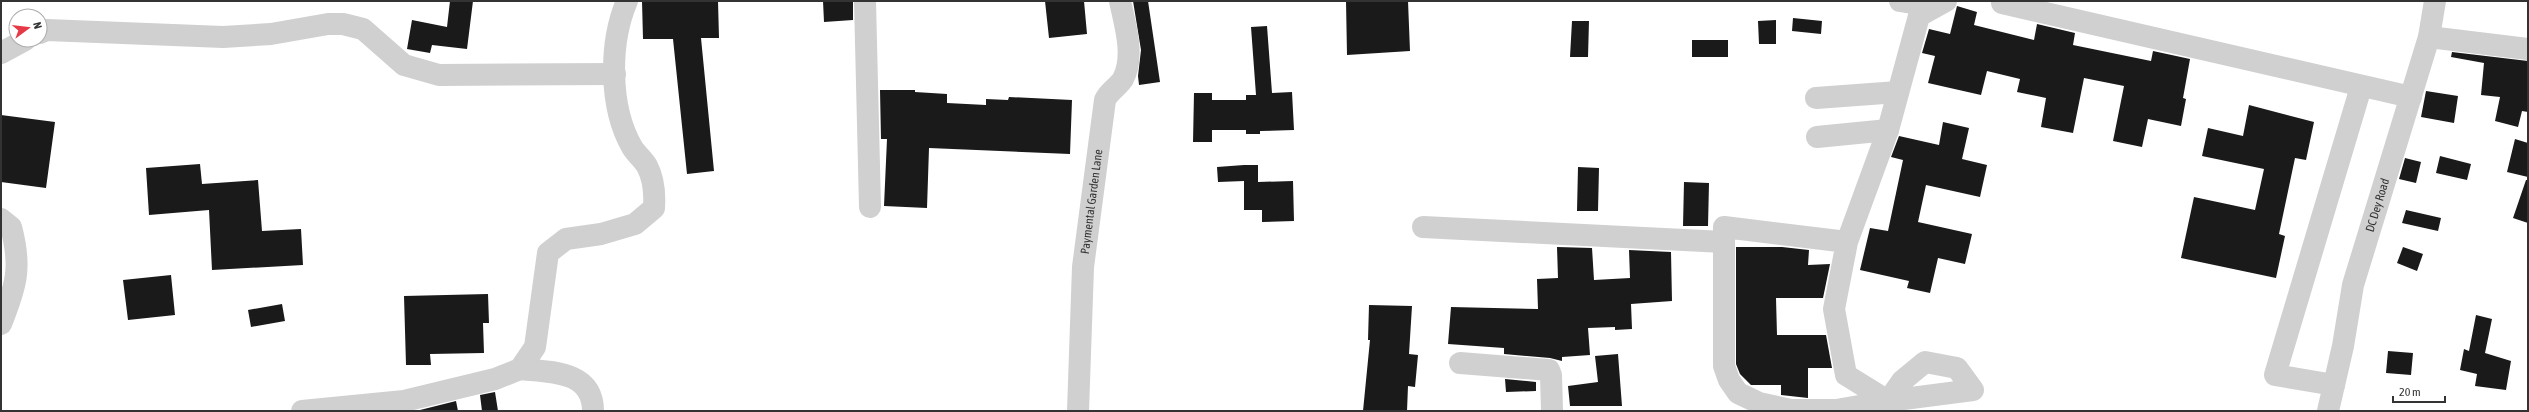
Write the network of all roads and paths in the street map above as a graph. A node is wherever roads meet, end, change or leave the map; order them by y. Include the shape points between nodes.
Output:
1 (627, 1) edge
2 (865, 1) edge
3 (1120, 1) edge
4 (1946, 1) edge
5 (2435, 1) edge
6 (1998, 2) edge
7 (48, 30) edge
8 (2429, 37) junction
9 (10, 48) edge
10 (2528, 48) edge
11 (1, 53) edge
12 (615, 74) junction
13 (2361, 86) junction
14 (1898, 92) junction
15 (2411, 97) junction
16 (1816, 98) dead end
17 (1888, 130) junction
18 (1816, 138) dead end
19 (870, 208) dead end
20 (1, 219) edge
21 (1423, 227) dead end
22 (1724, 242) junction
23 (1847, 242) junction
24 (1, 324) edge
25 (1460, 363) dead end
26 (520, 369) junction
27 (2334, 385) junction
28 (302, 411) edge
29 (593, 411) edge
30 (1078, 411) edge
31 (1552, 411) edge
32 (2328, 411) edge

1 - 12 street via 620,18
2 - 19 street
3 - 30 street, Paymental Garden Lane via 1129,57 1122,81 1109,91 1105,100 1083,267
4 - 14 street via 1919,16
5 - 8 street, DC Dey Road
6 - 13 street
7 - 12 street via 223,37 270,34 328,24 343,24 363,29 404,66 439,75
8 - 10 street
8 - 15 street, DC Dey Road
9 - 11 street
12 - 26 street via 618,112 632,147 647,166 655,191 654,208 635,224 601,234 566,239 548,253 535,348
13 - 15 street
13 - 27 street via 2275,375
14 - 16 street
14 - 17 street
15 - 27 street, DC Dey Road via 2353,285
17 - 18 street
17 - 23 street
20 - 24 street via 11,227 18,255 16,287
21 - 22 street
22 - 23 street via 1724,227
22 - 23 street via 1724,366 1729,380 1738,393 1759,403 1791,410 1836,410 1888,401 1846,375 1834,309
25 - 31 street via 1549,370
26 - 28 street via 495,379 404,401
26 - 29 street via 560,372 577,378 587,389
27 - 32 street, DC Dey Road

